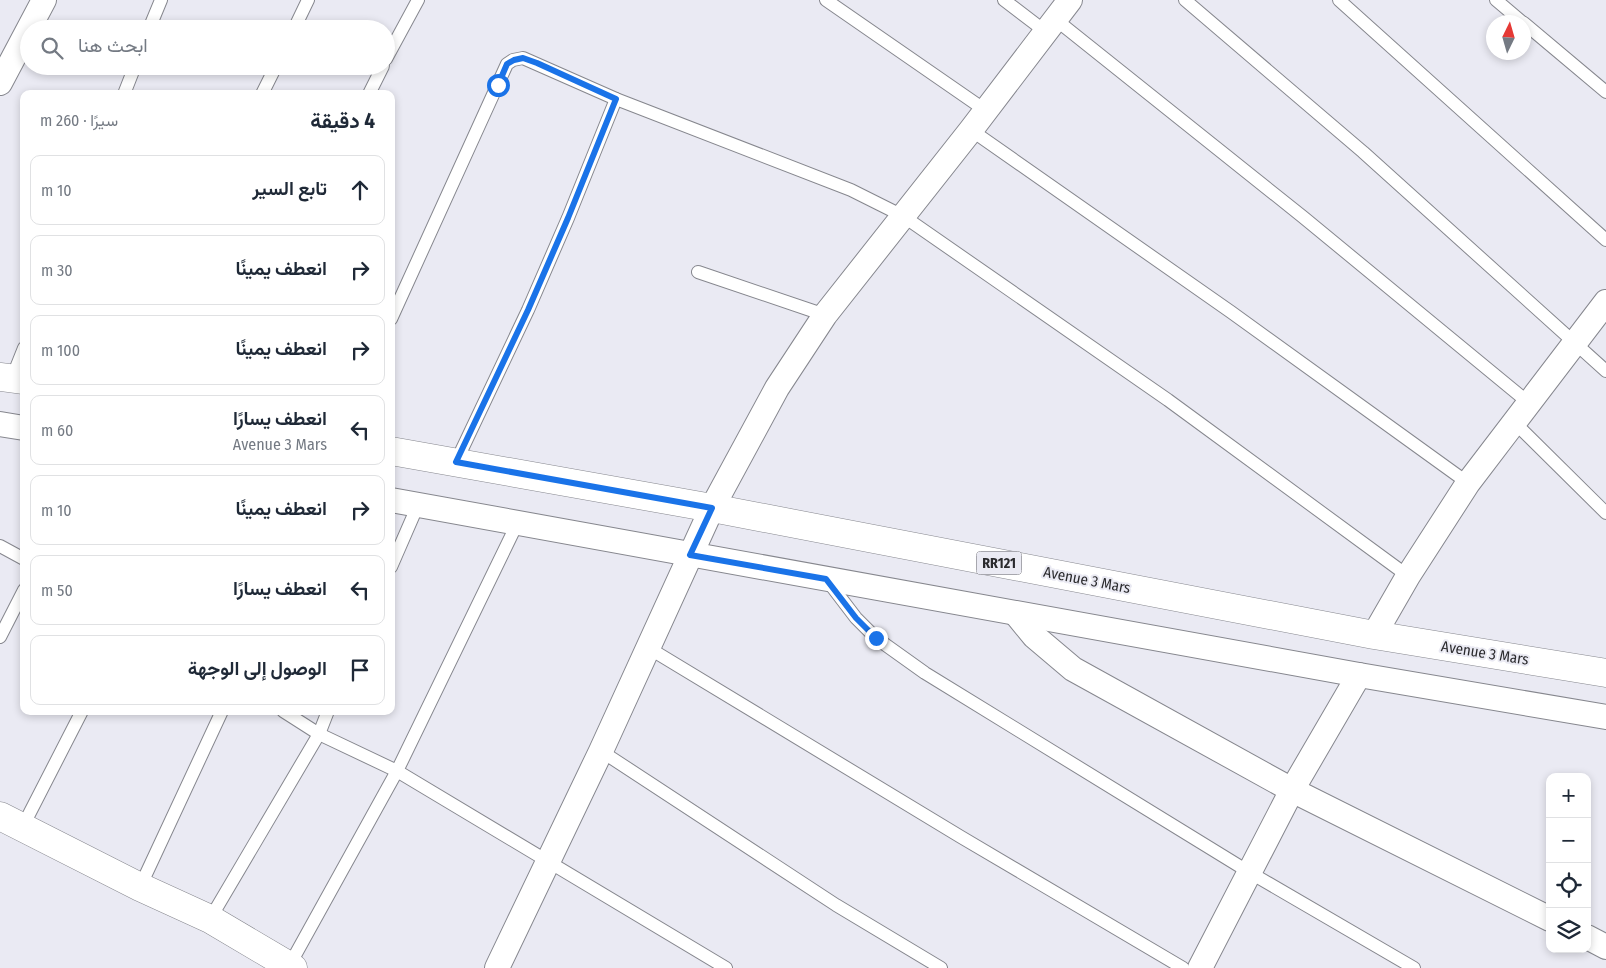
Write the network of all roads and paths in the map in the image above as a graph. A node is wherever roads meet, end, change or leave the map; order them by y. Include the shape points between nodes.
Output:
1 (44, 0) edge
2 (160, 0) edge
3 (308, 0) edge
4 (418, 0) edge
5 (826, 0) edge
6 (1004, 0) edge
7 (1070, 0) edge
8 (1185, 0) edge
9 (1338, 0) edge
10 (1496, 0) edge
11 (1514, 15) edge
12 (33, 20) edge
13 (152, 20) edge
14 (298, 20) edge
15 (1050, 26) junction
16 (1531, 30) edge
17 (395, 42) edge
18 (20, 43) edge
19 (131, 75) edge
20 (272, 75) edge
21 (378, 75) edge
22 (0, 79) edge
23 (125, 90) edge
24 (264, 90) edge
25 (371, 90) edge
26 (1606, 92) edge
27 (616, 99) junction
28 (985, 110) junction
29 (971, 130) junction
30 (903, 216) junction
31 (1606, 240) edge
32 (698, 272) dead end
33 (1606, 302) edge
34 (395, 310) edge
35 (825, 315) junction
36 (1575, 343) junction
37 (20, 358) edge
38 (1606, 371) edge
39 (12, 378) edge
40 (1528, 403) junction
41 (1514, 422) junction
42 (0, 424) edge
43 (20, 427) edge
44 (395, 452) edge
45 (456, 462) junction
46 (1468, 483) junction
47 (395, 501) edge
48 (418, 505) junction
49 (712, 508) junction
50 (1606, 514) edge
51 (518, 522) junction
52 (0, 546) edge
53 (690, 555) junction
54 (20, 557) edge
55 (395, 558) edge
56 (1408, 576) junction
57 (826, 579) junction
58 (20, 598) edge
59 (1016, 614) junction
60 (1374, 635) junction
61 (0, 637) edge
62 (647, 647) junction
63 (1606, 673) edge
64 (1359, 675) junction
65 (79, 715) edge
66 (220, 715) edge
67 (289, 715) edge
68 (326, 715) edge
69 (1606, 715) edge
70 (319, 734) junction
71 (601, 751) junction
72 (397, 771) junction
73 (1292, 790) junction
74 (11, 822) edge
75 (549, 860) junction
76 (1249, 872) junction
77 (140, 886) junction
78 (1546, 917) edge
79 (210, 919) junction
80 (1591, 940) edge
81 (1606, 947) edge
82 (290, 967) edge
83 (497, 968) edge
84 (726, 968) edge
85 (941, 968) edge
86 (1183, 968) edge
87 (1200, 968) edge
88 (1414, 968) edge

1 - 12 street
2 - 13 lane
3 - 14 lane
4 - 17 lane
5 - 28 lane
6 - 15 lane
7 - 15 street
8 - 36 lane via 1363,152
9 - 31 lane
10 - 11 lane
15 - 28 street
15 - 40 lane via 1303,218
16 - 26 lane
18 - 22 street
19 - 23 lane
20 - 24 lane
21 - 25 lane
27 - 30 lane via 851,190
27 - 34 lane via 523,58 507,64
27 - 45 lane via 528,310
28 - 29 street
29 - 30 street
29 - 46 lane
30 - 35 street
30 - 56 lane via 1168,400
32 - 35 lane
33 - 36 street
35 - 49 street via 777,388
36 - 38 lane
36 - 40 street
37 - 39 lane
40 - 41 street
41 - 46 street
41 - 50 lane
42 - 43 street
44 - 45 main road, Avenue 3 Mars / RR121
45 - 49 main road, Avenue 3 Mars / RR121
46 - 56 street
47 - 48 street
48 - 51 street
48 - 55 lane
49 - 53 street
49 - 60 main road, Avenue 3 Mars / RR121
51 - 53 street
51 - 72 lane
52 - 54 lane
53 - 57 street
53 - 62 street
56 - 60 street
57 - 59 street
57 - 76 lane via 876,638 925,673
58 - 61 lane
59 - 64 street
59 - 73 street via 1034,636 1073,669
60 - 63 main road, Avenue 3 Mars / RR121
62 - 71 street
62 - 86 lane via 961,838
64 - 69 street
64 - 73 street
65 - 74 lane
66 - 77 lane
67 - 70 lane
68 - 70 lane
70 - 72 lane
70 - 79 lane
71 - 75 street
71 - 85 lane via 836,905
72 - 75 lane
72 - 82 lane
73 - 76 street
73 - 78 street
74 - 77 main road
75 - 83 street
75 - 84 lane
76 - 87 street
76 - 88 lane
77 - 79 main road
79 - 82 main road
80 - 81 street

